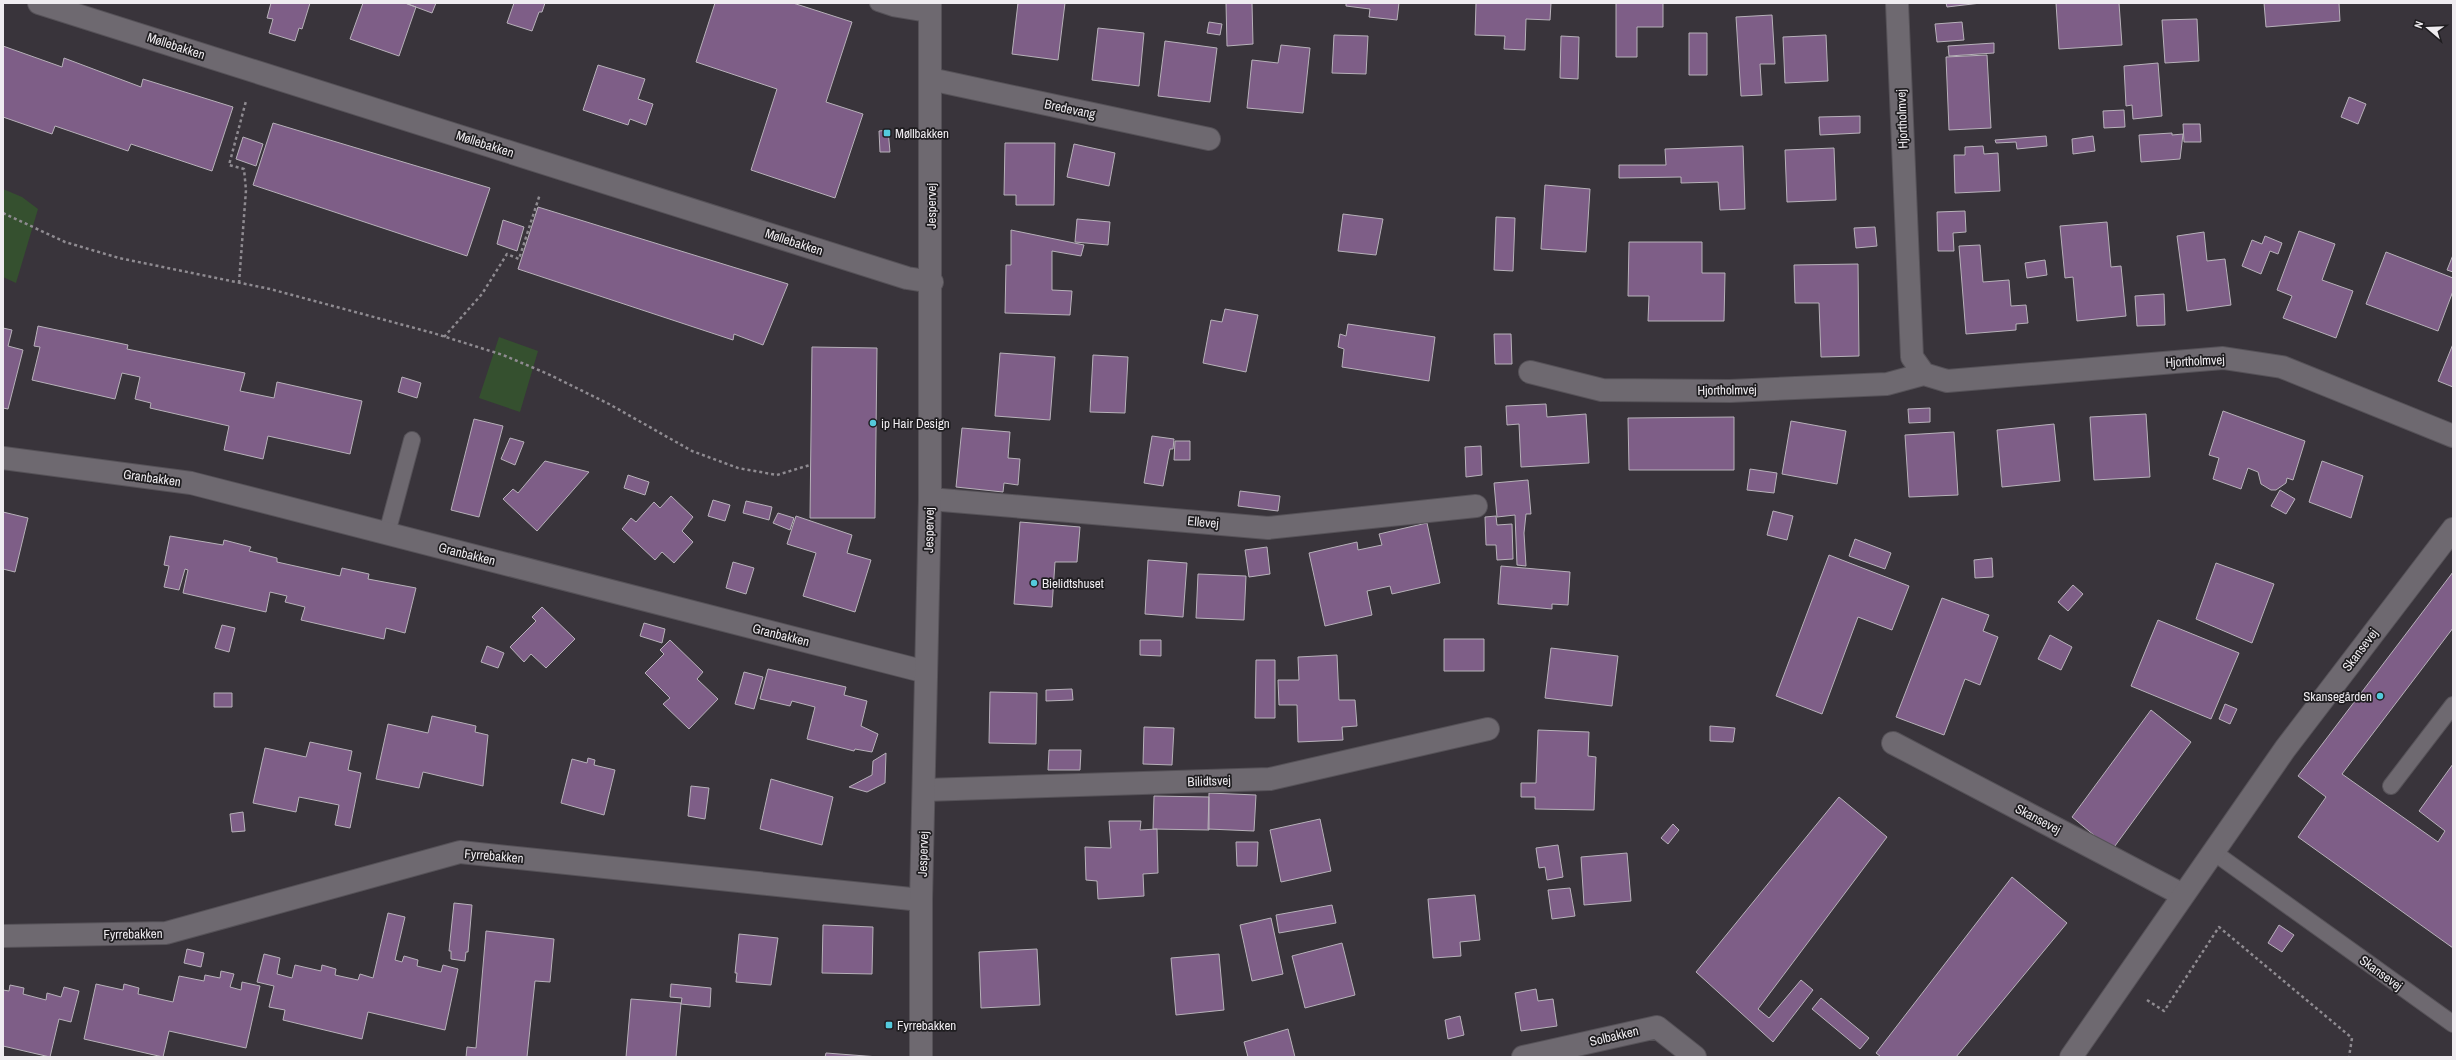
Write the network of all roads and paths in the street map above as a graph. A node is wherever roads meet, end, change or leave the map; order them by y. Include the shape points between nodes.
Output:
1 (39, 3) edge
2 (878, 3) edge
3 (1898, 3) edge
4 (930, 8) edge
5 (256, 72) junction
6 (930, 79) junction
7 (1209, 139) dead end
8 (550, 165) junction
9 (3, 213) edge
10 (932, 282) junction
11 (239, 283) junction
12 (444, 336) junction
13 (1530, 372) dead end
14 (1924, 374) junction
15 (2453, 436) edge
16 (412, 440) dead end
17 (3, 458) edge
18 (810, 465) dead end
19 (930, 499) junction
20 (1476, 506) dead end
21 (2453, 529) edge
22 (387, 533) junction
23 (926, 672) junction
24 (2453, 705) edge
25 (1488, 729) dead end
26 (1893, 743) dead end
27 (2391, 786) dead end
28 (925, 790) junction
29 (2212, 851) junction
30 (2182, 894) junction
31 (921, 900) junction
32 (3, 936) edge
33 (2122, 984) junction
34 (2453, 1024) edge
35 (921, 1057) edge
36 (1523, 1057) edge
37 (1695, 1057) edge
38 (2071, 1057) edge
39 (2349, 1057) edge

1 - 5 street, Møllebakken
2 - 4 lane via 893,8
3 - 14 street, Hjortholmvej via 1912,357
4 - 6 street, Jespervej
5 - 8 street, Møllebakken
5 - 11 path via 229,165 244,169 246,190
6 - 7 street, Bredevang
6 - 10 street, Jespervej
8 - 10 street, Møllebakken via 907,278
8 - 12 path via 518,259 507,254 482,294
9 - 11 path via 65,242 111,256
10 - 19 street, Jespervej
11 - 12 path
12 - 18 path via 503,355 548,374 609,404 692,451 738,468 777,475
13 - 14 street, Hjortholmvej via 1602,390 1730,391 1887,384
14 - 15 street, Hjortholmvej via 1947,381 2223,358 2282,367
16 - 22 lane
17 - 22 street, Granbakken via 190,483
19 - 20 street, Ellevej via 1268,528
19 - 23 street, Jespervej
21 - 29 street, Skansevej via 2285,749
22 - 23 street, Granbakken
23 - 28 street, Jespervej
24 - 27 lane
25 - 28 street, Bilidtsvej via 1270,779
26 - 30 street, Skansevej
28 - 31 street, Jespervej
29 - 30 street, Skansevej
29 - 34 lane, Skansevej
30 - 33 street, Skansevej
31 - 32 street, Fyrrebakken via 460,852 166,933
31 - 35 street, Jespervej
33 - 38 street, Skansevej
33 - 39 path via 2164,1011 2219,927 2352,1038
36 - 37 street, Solbakken via 1657,1027

